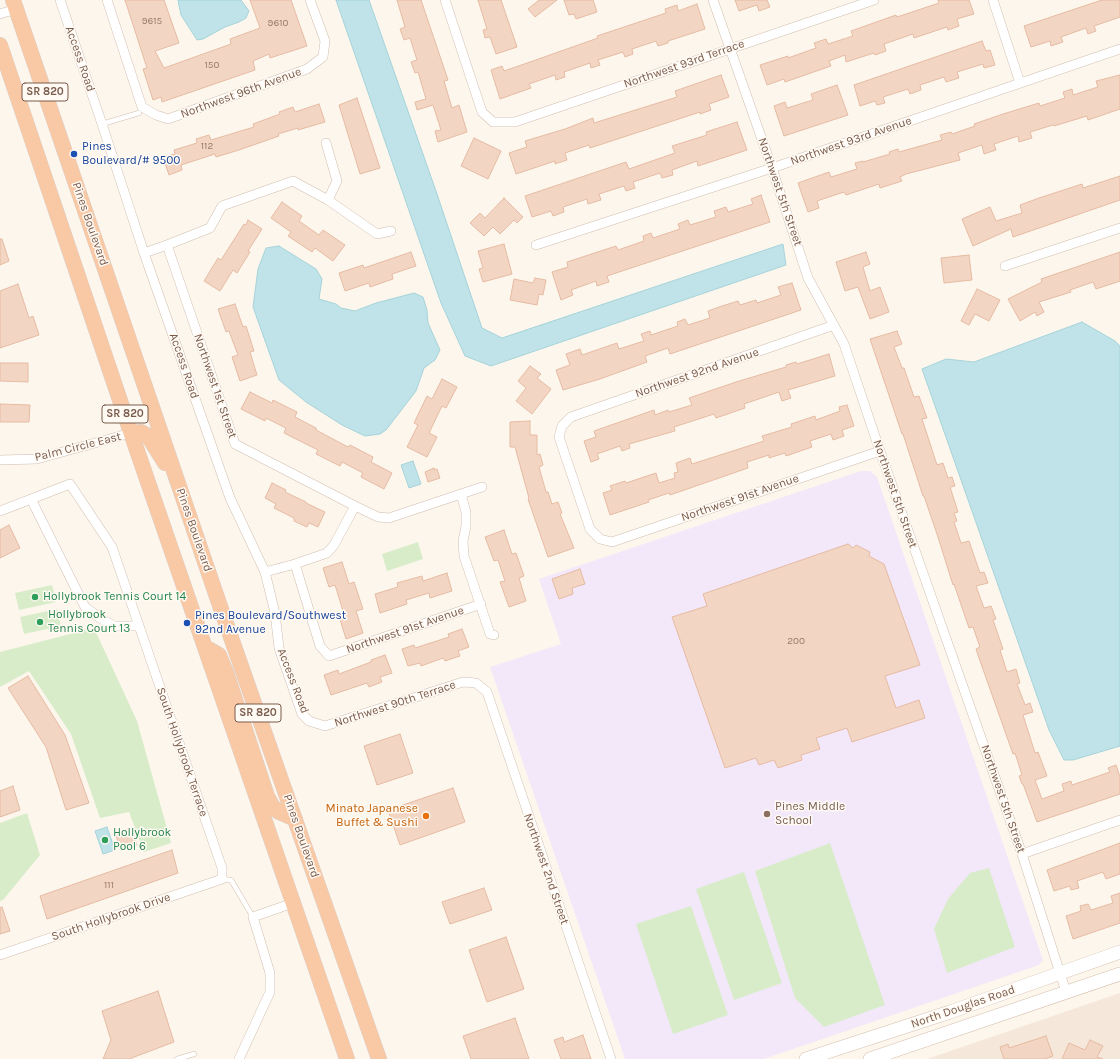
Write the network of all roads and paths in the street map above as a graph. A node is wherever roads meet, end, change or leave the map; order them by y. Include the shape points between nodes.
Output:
1 (60, 0) edge
2 (107, 0) edge
3 (310, 0) edge
4 (444, 0) edge
5 (713, 0) edge
6 (874, 0) edge
7 (993, 0) edge
8 (15, 4) edge
9 (0, 14) edge
10 (0, 45) edge
11 (730, 49) junction
12 (1120, 49) edge
13 (1020, 82) junction
14 (143, 111) junction
15 (102, 124) junction
16 (326, 143) dead end
17 (772, 168) junction
18 (328, 200) junction
19 (1120, 228) edge
20 (391, 230) dead end
21 (536, 245) dead end
22 (167, 246) junction
23 (144, 253) junction
24 (1005, 266) dead end
25 (834, 325) junction
26 (131, 433) junction
27 (880, 451) junction
28 (0, 460) edge
29 (179, 486) junction
30 (482, 487) dead end
31 (461, 494) junction
32 (31, 499) junction
33 (355, 506) junction
34 (0, 511) edge
35 (600, 539) joint
36 (295, 564) junction
37 (265, 572) junction
38 (481, 604) junction
39 (139, 626) junction
40 (494, 635) dead end
41 (205, 647) junction
42 (476, 683) joint
43 (315, 724) joint
44 (295, 819) junction
45 (1120, 820) edge
46 (1022, 854) junction
47 (222, 879) junction
48 (293, 903) junction
49 (253, 917) junction
50 (1120, 952) edge
51 (0, 955) edge
52 (1059, 973) junction
53 (1120, 974) edge
54 (1066, 992) junction
55 (194, 1054) dead end
56 (177, 1059) edge
57 (239, 1059) edge
58 (347, 1059) edge
59 (379, 1059) edge
60 (611, 1059) edge
61 (806, 1059) edge
62 (870, 1059) edge

1 - 15 street, Access Road
2 - 14 street
3 - 14 street, Northwest 96th Avenue via 325,41 323,57 307,69 168,119
4 - 11 street, Northwest 93rd Terrace via 482,112 493,122 515,122
5 - 11 street, Northwest 5th Street
6 - 11 street, Northwest 93rd Terrace
7 - 13 street
8 - 9 street
8 - 29 highway, Pines Boulevard / SR 820
10 - 26 highway, SR 820
11 - 17 street, Northwest 5th Street
12 - 13 street, Northwest 93rd Avenue
13 - 17 street, Northwest 93rd Avenue
14 - 15 lane
15 - 23 street, Access Road
16 - 18 street via 338,181
17 - 21 street, Northwest 93rd Avenue
17 - 25 street, Northwest 5th Street via 808,278
18 - 20 street via 377,234
18 - 22 street via 293,181 222,206 210,228
19 - 24 street
22 - 23 street
22 - 33 street, Northwest 1st Street via 235,444
23 - 37 street, Access Road via 230,498
25 - 27 street, Northwest 5th Street via 844,344
25 - 35 street, Northwest 92nd Avenue via 571,417 562,426 559,437 590,528
26 - 28 street, Palm Circle East via 37,459
26 - 29 highway via 141,432 148,436
26 - 41 highway, SR 820
27 - 35 street, Northwest 91st Avenue via 612,542
27 - 46 street, Northwest 5th Street
29 - 44 highway, Pines Boulevard / SR 820
30 - 31 street
31 - 33 street via 389,518 378,517
31 - 38 street via 466,512 464,556
32 - 34 street, South Hollybrook Terrace
32 - 39 street via 85,607 114,626
32 - 39 street, South Hollybrook Terrace via 70,484 112,547
33 - 36 street via 327,553
36 - 37 street
36 - 38 street, Northwest 91st Avenue via 320,646 329,656
37 - 43 street, Access Road via 283,662 302,714
38 - 40 street via 490,634
39 - 47 street, South Hollybrook Terrace via 222,868
41 - 44 highway via 219,655 267,796 279,812
41 - 48 highway, SR 820
42 - 43 street, Northwest 90th Terrace via 463,682 325,726
42 - 60 street, Northwest 2nd Street via 487,692
44 - 59 highway, Pines Boulevard / SR 820
45 - 46 street
46 - 52 street, Northwest 5th Street
47 - 49 lane via 231,880
47 - 51 street, South Hollybrook Drive
48 - 49 street
48 - 58 highway, SR 820
49 - 57 street via 270,973 270,992
50 - 52 main road, North Douglas Road
52 - 54 street, Northwest 5th Street
52 - 61 main road, North Douglas Road
53 - 54 main road, North Douglas Road
54 - 62 main road, North Douglas Road
55 - 56 lane

